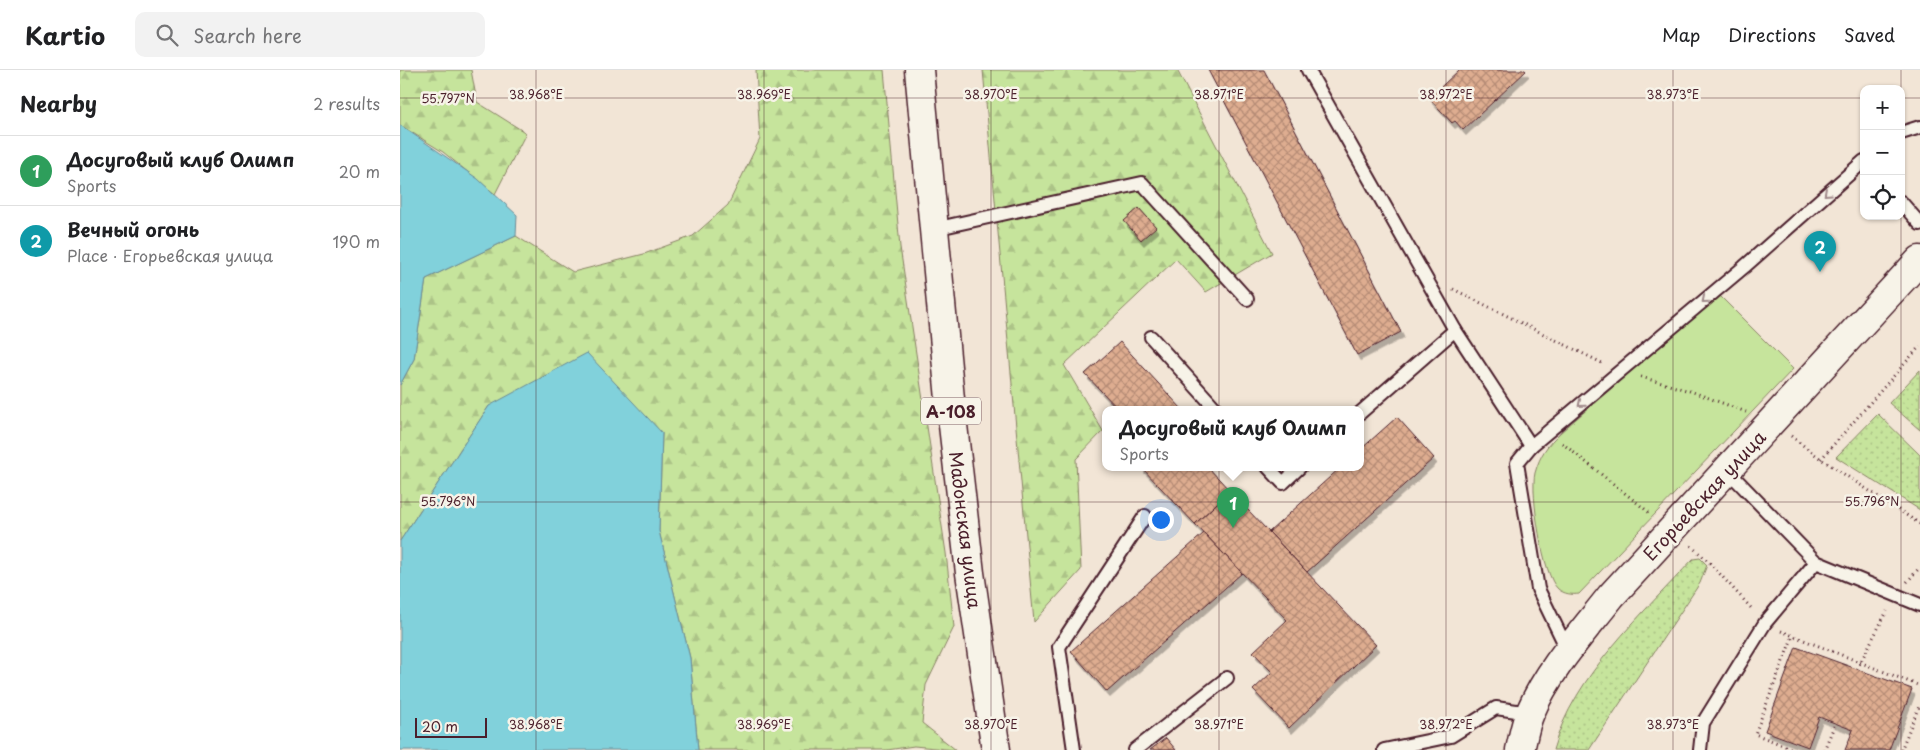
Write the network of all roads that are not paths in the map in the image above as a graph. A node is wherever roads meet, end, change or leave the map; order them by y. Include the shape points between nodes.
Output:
1 (919, 70) edge
2 (1308, 70) edge
3 (1920, 127) edge
4 (1905, 132) edge
5 (1860, 164) edge
6 (1905, 207) edge
7 (1920, 224) edge
8 (934, 229) junction
9 (1920, 260) edge
10 (1247, 299) dead end
11 (1455, 330) junction
12 (1151, 337) dead end
13 (1213, 406) edge
14 (1364, 410) edge
15 (1530, 446) junction
16 (1726, 469) junction
17 (1272, 471) edge
18 (1295, 471) edge
19 (1145, 516) dead end
20 (1816, 562) junction
21 (1920, 605) edge
22 (1568, 651) junction
23 (1227, 678) dead end
24 (1530, 713) junction
25 (996, 750) edge
26 (1074, 750) edge
27 (1135, 750) edge
28 (1384, 750) edge
29 (1520, 750) edge
30 (1700, 750) edge

1 - 8 main road, Мадонская улица / А-108
2 - 11 lane
3 - 4 lane
5 -> 15 lane via 1744,267
6 - 7 lane
8 - 10 lane via 1142,183
8 - 25 main road, Мадонская улица / А-108 via 970,573
9 - 16 main road, Егорьевская улица
11 - 14 lane
11 - 15 lane
12 - 13 lane
15 - 22 lane via 1517,463 1538,589
16 - 20 lane
16 - 22 main road, Егорьевская улица via 1611,596
17 - 18 lane via 1283,482
19 - 26 lane via 1059,647
20 - 21 lane
20 - 30 lane via 1765,623 1703,723
22 - 24 main road, Егорьевская улица
23 - 27 lane
24 - 28 lane via 1496,708 1451,736
24 - 29 main road, Егорьевская улица

